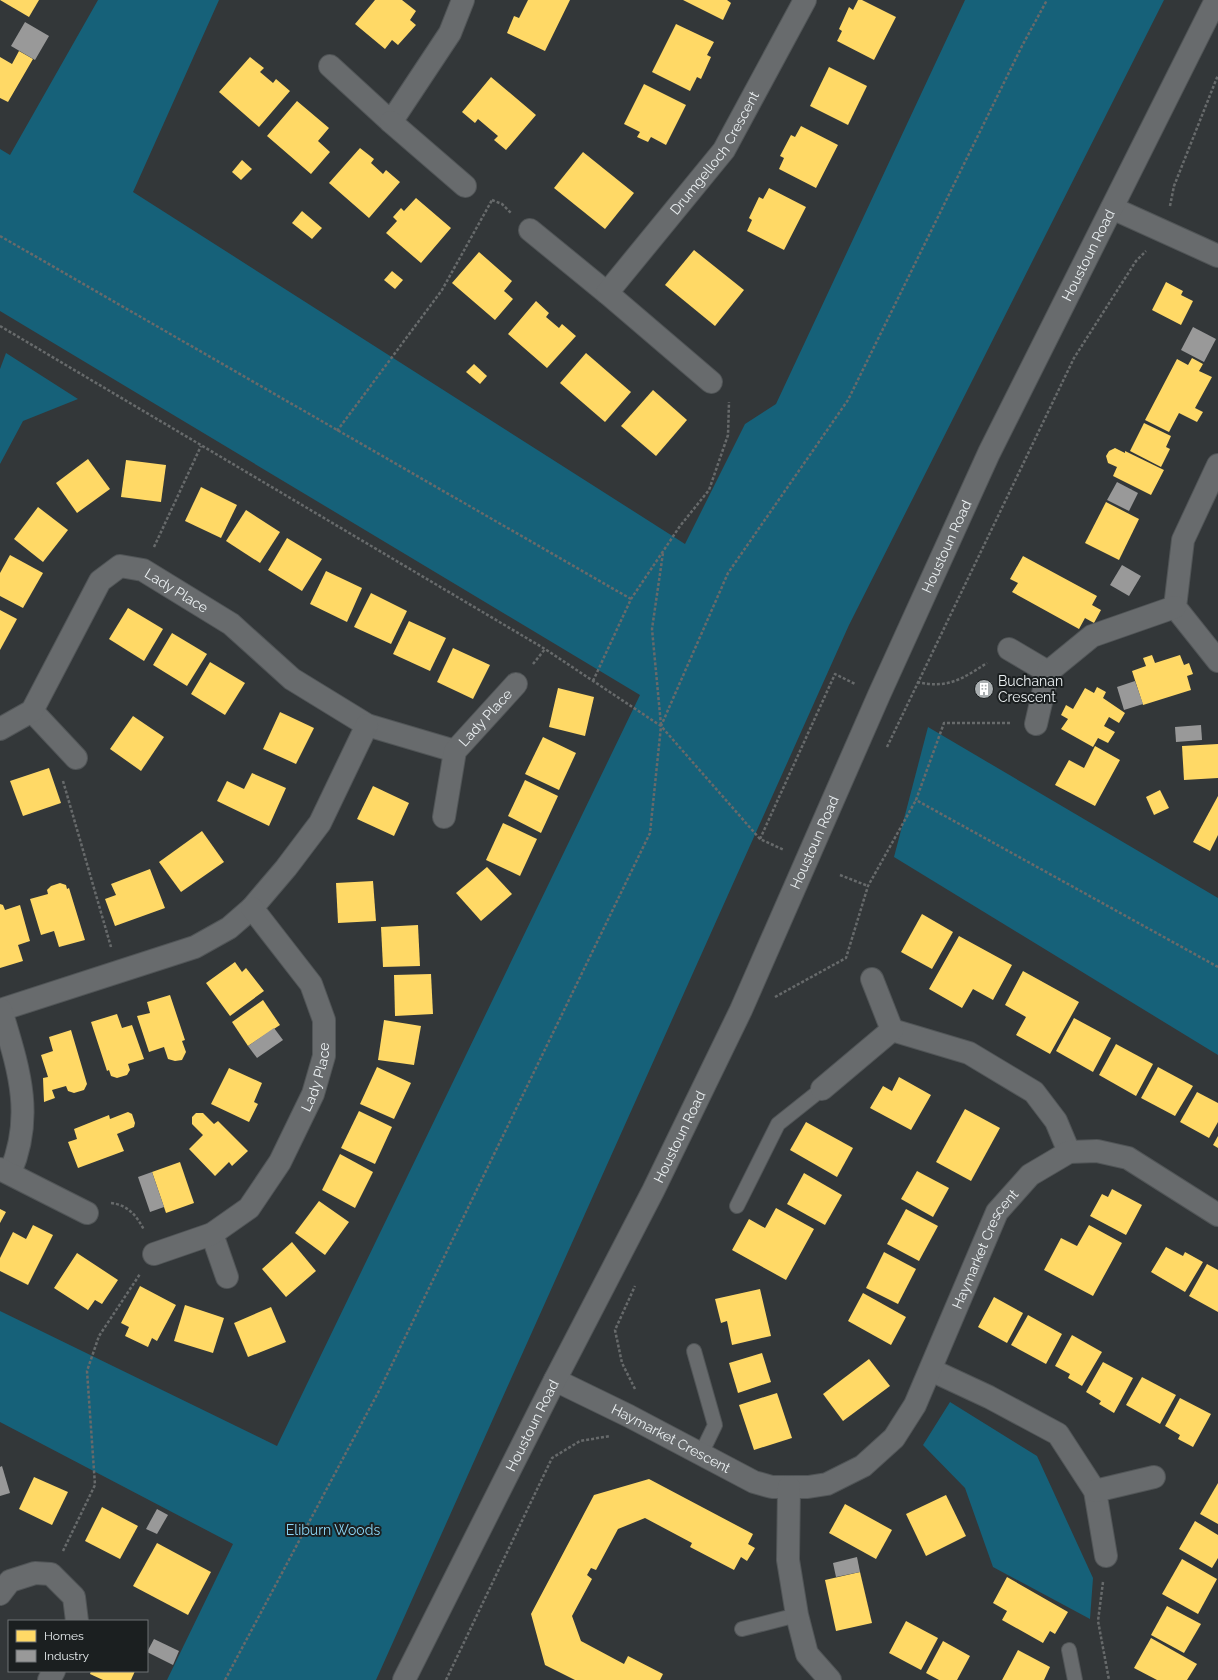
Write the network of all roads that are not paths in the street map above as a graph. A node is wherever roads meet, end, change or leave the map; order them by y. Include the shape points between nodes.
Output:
1 (463, 0) edge
2 (805, 0) edge
3 (1216, 0) edge
4 (330, 66) dead end
5 (391, 122) junction
6 (465, 186) road end
7 (1112, 208) junction
8 (530, 230) road end
9 (1218, 256) edge
10 (607, 293) junction
11 (711, 382) road end
12 (1218, 465) edge
13 (1175, 607) junction
14 (1009, 649) road end
15 (1218, 661) edge
16 (1048, 672) junction
17 (516, 684) dead end
18 (32, 711) junction
19 (1036, 724) road end
20 (367, 725) junction
21 (0, 729) edge
22 (455, 750) junction
23 (73, 755) road end
24 (444, 817) dead end
25 (252, 908) junction
26 (872, 979) dead end
27 (1, 1010) edge
28 (892, 1030) junction
29 (822, 1089) joint
30 (1069, 1152) junction
31 (5, 1171) edge
32 (738, 1206) dead end
33 (87, 1213) road end
34 (1218, 1215) edge
35 (212, 1234) junction
36 (154, 1254) road end
37 (227, 1277) dead end
38 (694, 1351) dead end
39 (931, 1370) junction
40 (555, 1380) junction
41 (701, 1454) junction
42 (1154, 1477) dead end
43 (789, 1487) junction
44 (1096, 1491) junction
45 (1106, 1556) road end
46 (0, 1594) edge
47 (797, 1615) junction
48 (77, 1620) edge
49 (742, 1629) dead end
50 (1069, 1650) dead end
51 (404, 1680) edge
52 (830, 1680) edge
53 (1075, 1680) edge

1 - 5 street via 450,33
2 - 10 street, Drumgelloch Crescent via 724,150
3 - 7 street, Houstoun Road
4 - 5 street
5 - 6 street
7 - 9 street
7 - 40 street, Houstoun Road via 989,454 879,695 741,1010 653,1191
8 - 10 street
10 - 11 street
12 - 13 street via 1183,540
13 - 15 street
13 - 16 street via 1092,636
14 - 16 street
16 - 19 street
17 - 22 street, Lady Place
18 - 20 street, Lady Place via 100,581 120,566 143,570 231,624 292,679
18 - 21 street
18 - 23 street
20 - 22 street, Lady Place
20 - 25 street via 320,823
22 - 24 street, Lady Place
25 - 27 street via 229,928 195,947
25 - 35 street, Lady Place via 311,984 324,1020 324,1056 313,1094 280,1162 249,1208
26 - 28 street
27 - 31 street via 18,1067 23,1127 18,1153
28 - 29 street
28 - 30 street via 969,1053 1034,1092 1056,1121
29 - 32 lane via 778,1124
30 - 34 street, Haymarket Crescent via 1097,1151 1128,1158
30 - 39 street, Haymarket Crescent via 1030,1175 997,1212
31 - 33 street
35 - 36 street, Lady Place
35 - 37 street
38 - 41 lane via 716,1425
39 - 43 street, Haymarket Crescent via 915,1404 894,1438 863,1466 827,1484
39 - 44 street via 1058,1434
40 - 41 street, Haymarket Crescent
40 - 51 street, Houstoun Road
41 - 43 street, Haymarket Crescent via 754,1482 772,1487
42 - 44 street
43 - 47 street via 788,1560
44 - 45 street
46 - 48 street via 10,1581 35,1573 51,1574 74,1597
47 - 49 lane
47 - 52 street via 808,1654
50 - 53 lane

